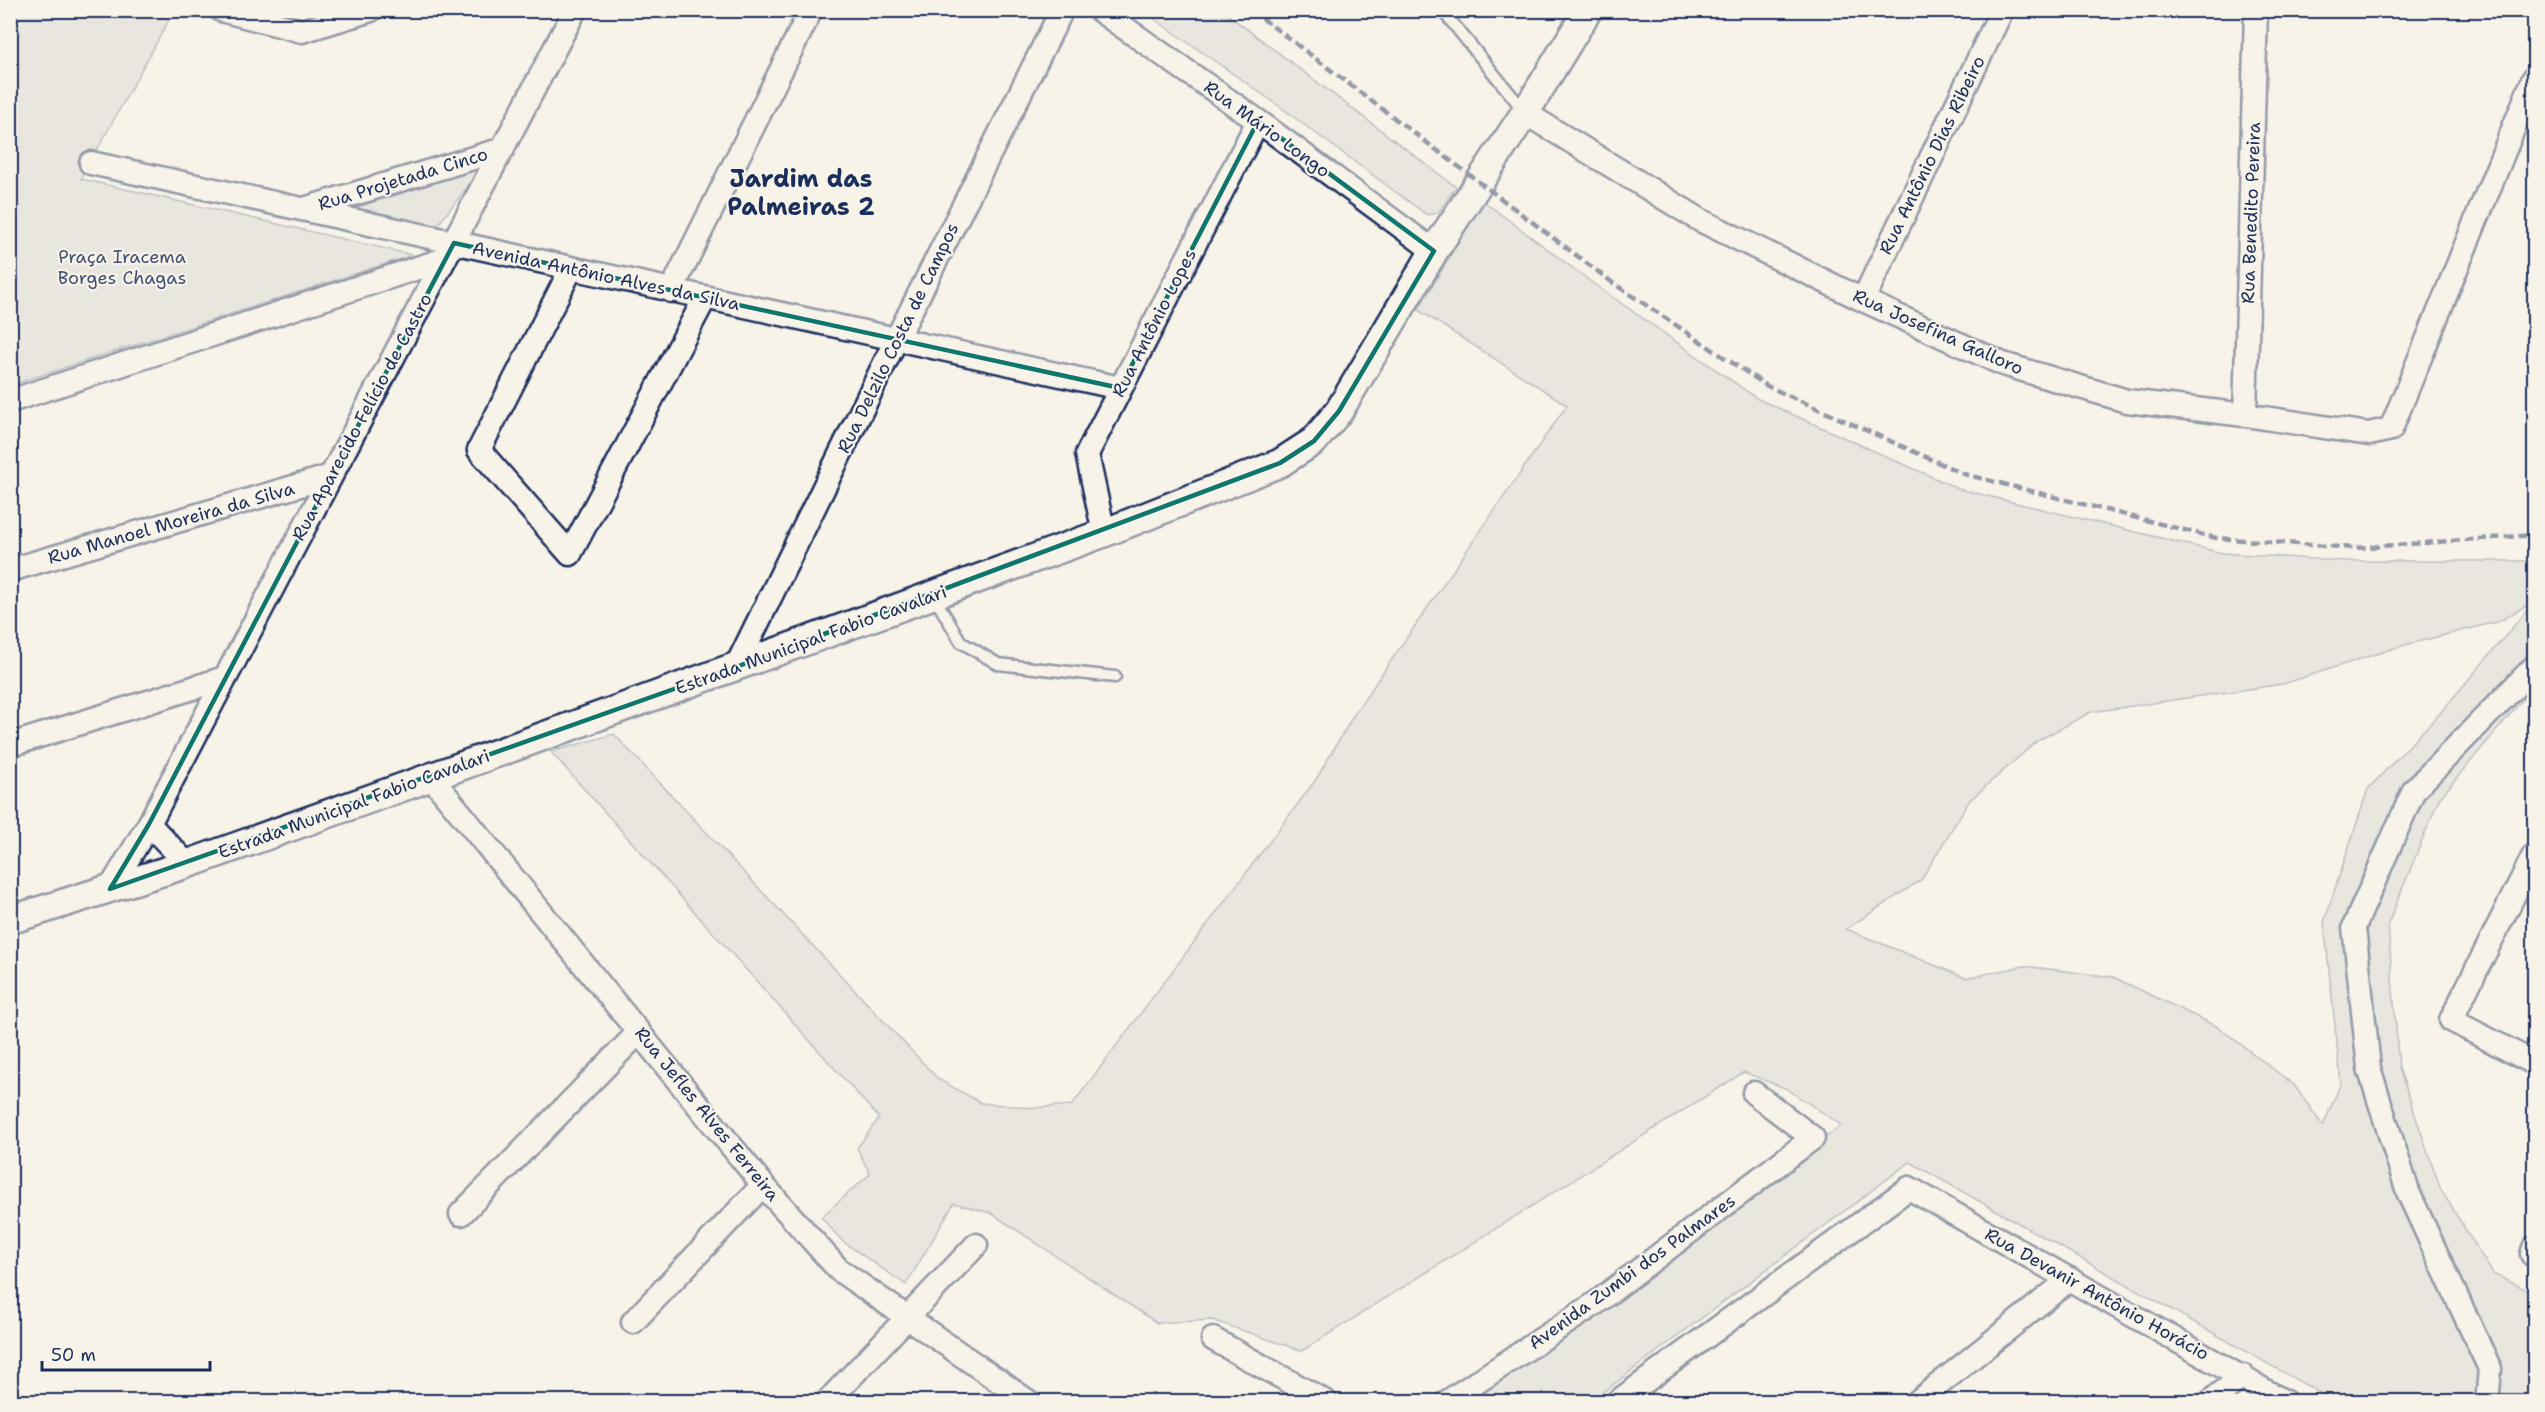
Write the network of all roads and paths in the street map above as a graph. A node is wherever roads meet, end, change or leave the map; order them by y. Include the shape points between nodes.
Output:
1 (221, 10) edge
2 (371, 10) edge
3 (575, 10) edge
4 (811, 10) edge
5 (1062, 10) edge
6 (1099, 10) edge
7 (1442, 10) edge
8 (1588, 10) edge
9 (2002, 10) edge
10 (2256, 10) edge
11 (2535, 78) edge
12 (1525, 113) junction
13 (1258, 121) junction
14 (503, 149) junction
15 (91, 163) dead end
16 (303, 210) junction
17 (449, 251) junction
18 (1434, 251) junction
19 (571, 269) junction
20 (671, 291) junction
21 (705, 298) junction
22 (1863, 300) junction
23 (896, 340) junction
24 (1120, 388) junction
25 (10, 401) edge
26 (2245, 415) junction
27 (331, 476) junction
28 (1104, 533) junction
29 (10, 570) edge
30 (933, 595) junction
31 (736, 667) junction
32 (2535, 667) edge
33 (1115, 677) dead end
34 (225, 678) junction
35 (10, 745) edge
36 (430, 777) junction
37 (149, 824) junction
38 (2535, 855) edge
39 (187, 864) junction
40 (110, 889) junction
41 (10, 920) edge
42 (639, 1032) junction
43 (2535, 1063) edge
44 (1754, 1092) dead end
45 (763, 1185) junction
46 (461, 1214) dead end
47 (976, 1245) dead end
48 (2535, 1248) edge
49 (2535, 1255) edge
50 (2070, 1279) junction
51 (907, 1318) junction
52 (633, 1322) dead end
53 (1213, 1339) dead end
54 (2243, 1376) junction
55 (827, 1401) edge
56 (1029, 1401) edge
57 (1326, 1401) edge
58 (1447, 1401) edge
59 (1617, 1401) edge
60 (1917, 1401) edge
61 (2210, 1401) edge
62 (2285, 1401) edge
63 (2487, 1401) edge

1 - 2 street via 302,31
3 - 14 street, Rua Aparecido Felício de Castro
4 - 20 street
5 - 23 street, Rua Delzilo Costa de Campos
6 - 13 street, Rua Mário Longo
7 - 12 lane
8 - 12 street, Estrada Municipal Fabio Cavalari
9 - 22 street, Rua Antônio Dias Ribeiro
10 - 26 street, Rua Benedito Pereira
11 - 26 street, Rua Josefina Galloro via 2391,429 2369,434
12 - 18 street, Estrada Municipal Fabio Cavalari
12 - 22 street, Rua Josefina Galloro via 1700,220
13 - 18 street, Rua Mário Longo
13 - 24 street, Rua Antônio Lopes
14 - 16 street, Rua Projetada Cinco
14 - 17 street, Rua Aparecido Felício de Castro
15 - 16 street, Avenida Antônio Alves da Silva
16 - 17 street, Avenida Antônio Alves da Silva
17 - 19 street, Avenida Antônio Alves da Silva
17 - 25 street
17 - 27 street, Rua Aparecido Felício de Castro
18 - 28 street, Estrada Municipal Fabio Cavalari via 1339,411 1314,441 1280,463
19 - 20 street, Avenida Antônio Alves da Silva
19 - 21 street via 479,450 570,554
20 - 21 street, Avenida Antônio Alves da Silva
21 - 23 street, Avenida Antônio Alves da Silva
22 - 26 street, Rua Josefina Galloro via 2003,364 2127,402
23 - 24 street, Avenida Antônio Alves da Silva
23 - 31 street, Rua Delzilo Costa de Campos
24 - 28 street, Rua Antônio Lopes via 1087,454
27 - 29 street, Rua Manoel Moreira da Silva
27 - 34 street, Rua Aparecido Felício de Castro
28 - 30 street, Estrada Municipal Fabio Cavalari
30 - 31 street, Estrada Municipal Fabio Cavalari
30 - 33 lane via 961,642 998,664
31 - 36 street, Estrada Municipal Fabio Cavalari
32 - 63 street via 2414,790 2354,927 2369,1068 2408,1192 2490,1369
34 - 35 street
34 - 37 street, Rua Aparecido Felício de Castro
36 - 39 street, Estrada Municipal Fabio Cavalari
36 - 42 street, Rua Jefles Alves Ferreira
37 - 39 street
37 - 40 street, Rua Aparecido Felício de Castro
38 - 43 street via 2451,1020
39 - 40 street, Estrada Municipal Fabio Cavalari
40 - 41 street, Estrada Municipal Fabio Cavalari
42 - 45 street, Rua Jefles Alves Ferreira
42 - 46 street
44 - 58 street, Avenida Zumbi dos Palmares via 1813,1138 1596,1303
45 - 51 street, Rua Jefles Alves Ferreira via 839,1270
45 - 52 street
47 - 51 street
48 - 49 street
50 - 54 street, Rua Devanir Antônio Horácio
50 - 59 street, Rua Devanir Antônio Horácio via 1909,1188
50 - 60 street
51 - 55 street
51 - 56 street, Rua Jefles Alves Ferreira
53 - 57 street
54 - 61 street
54 - 62 street, Rua Devanir Antônio Horácio

